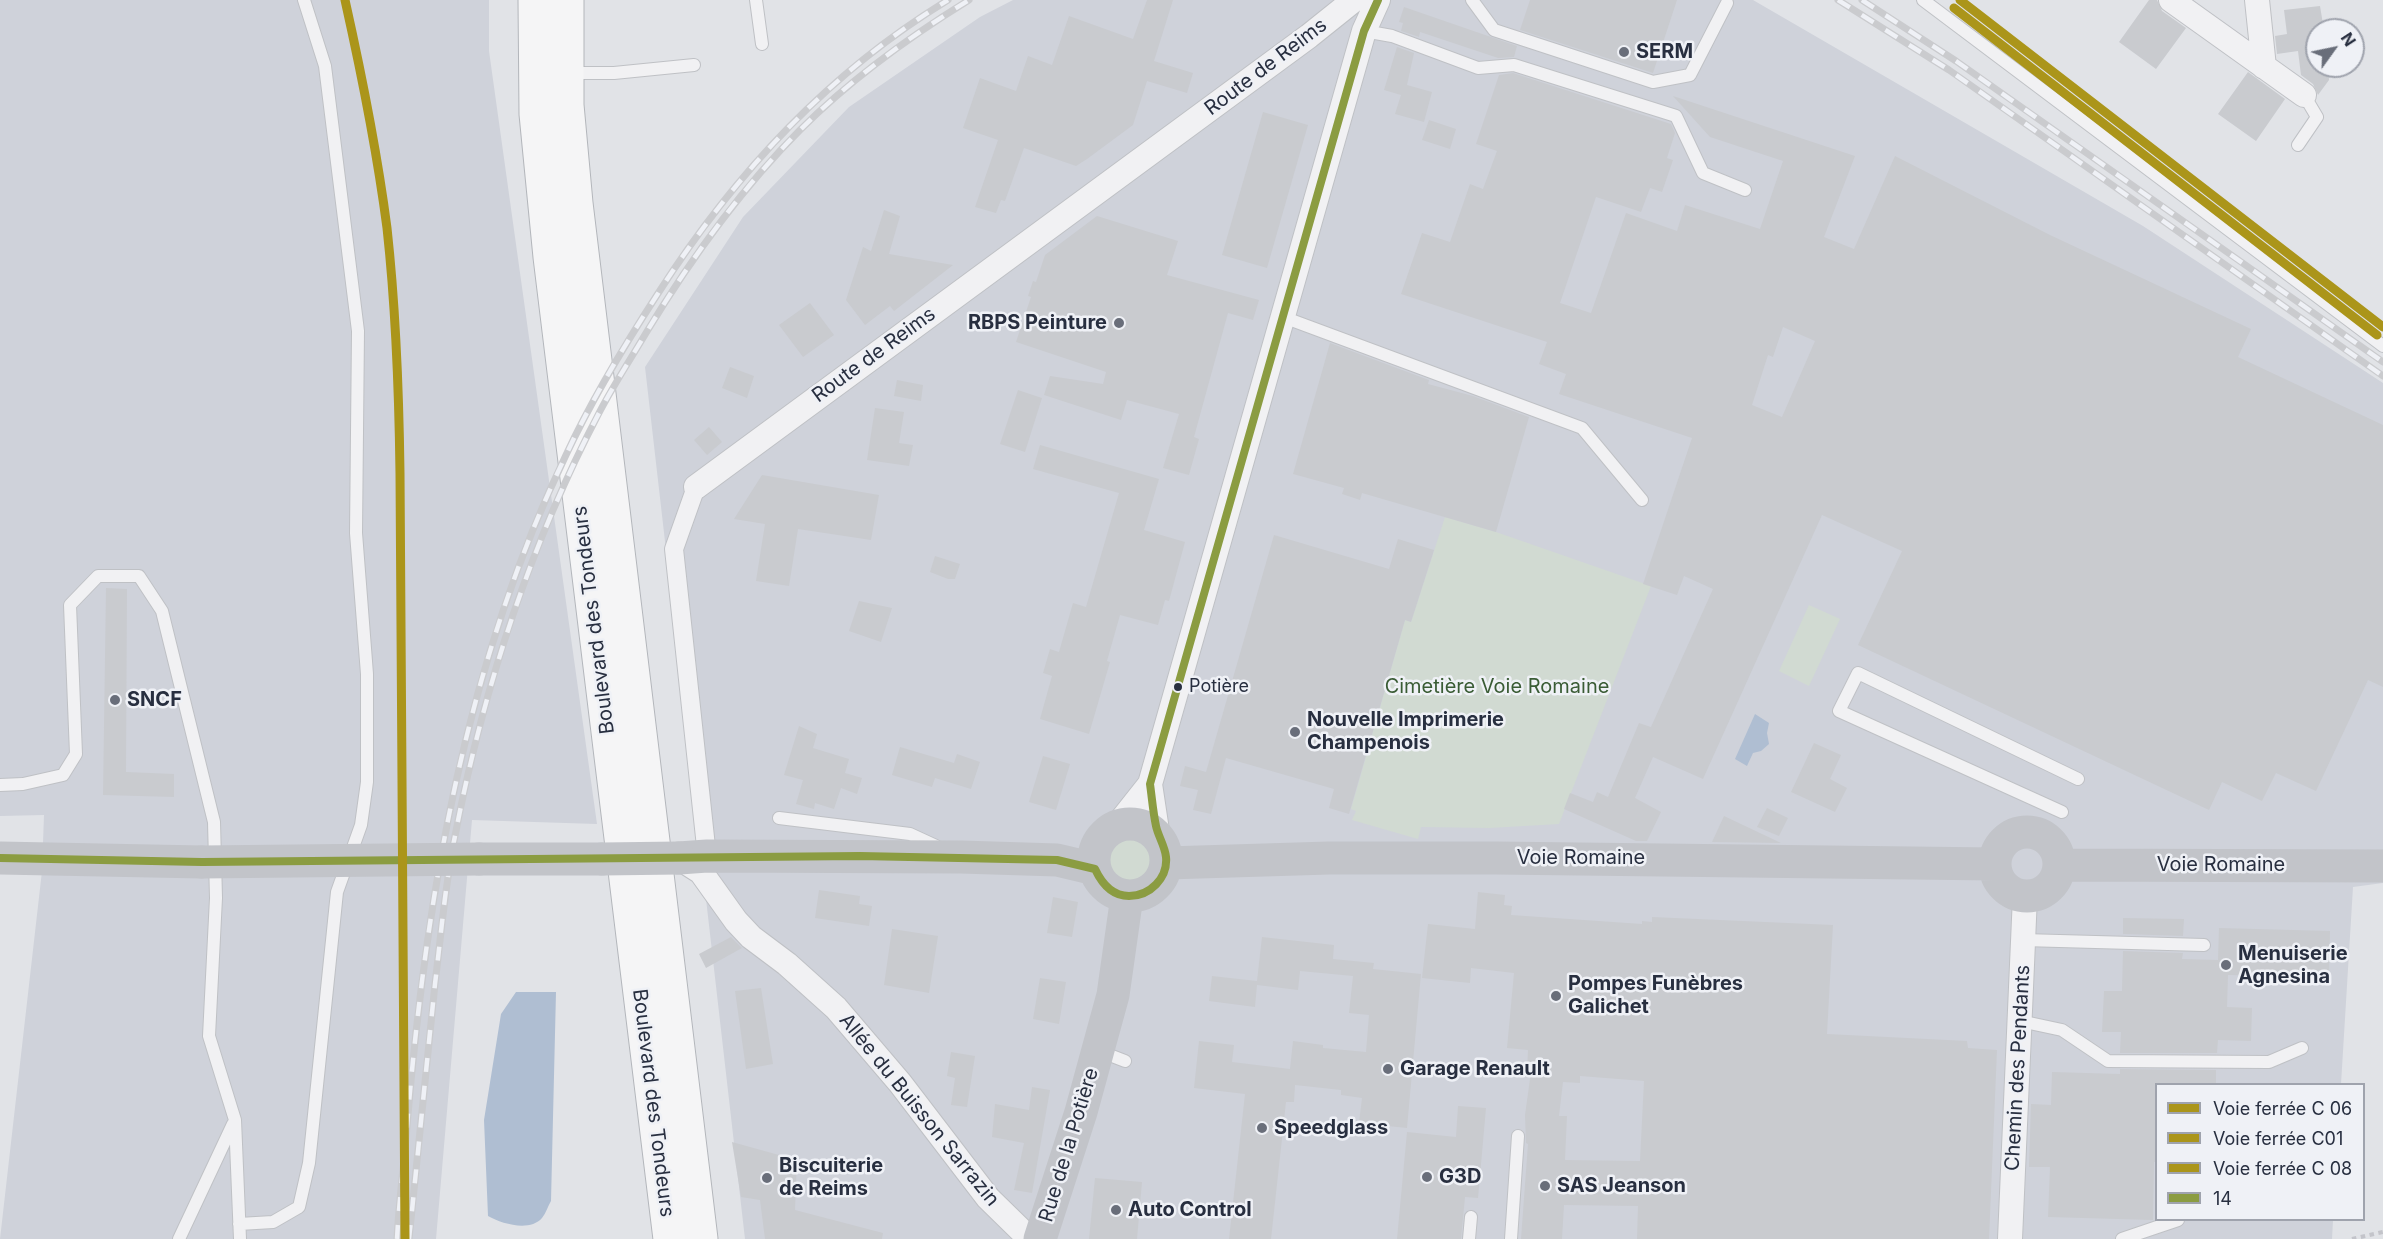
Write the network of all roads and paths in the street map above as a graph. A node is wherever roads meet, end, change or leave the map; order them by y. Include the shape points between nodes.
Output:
1 (304, 0) edge
2 (535, 0) edge
3 (567, 0) edge
4 (756, 0) edge
5 (1378, 0) edge
6 (1472, 0) edge
7 (1923, 0) edge
8 (2171, 0) edge
9 (2257, 0) edge
10 (1727, 3) dead end
11 (1348, 4) edge
12 (1364, 31) junction
13 (762, 44) dead end
14 (694, 65) dead end
15 (2265, 67) junction
16 (567, 73) junction
17 (2304, 95) joint
18 (2298, 145) dead end
19 (1745, 190) dead end
20 (1283, 317) junction
21 (2383, 346) edge
22 (696, 487) joint
23 (1642, 500) dead end
24 (2078, 779) dead end
25 (0, 784) edge
26 (1150, 784) junction
27 (2062, 812) dead end
28 (779, 818) dead end
29 (1104, 847) junction
30 (1162, 850) junction
31 (693, 857) junction
32 (961, 857) junction
33 (0, 858) edge
34 (1995, 864) junction
35 (2059, 864) junction
36 (2383, 866) edge
37 (1127, 896) junction
38 (2025, 896) junction
39 (2023, 940) junction
40 (2204, 945) dead end
41 (2020, 1021) junction
42 (646, 1044) junction
43 (2302, 1048) dead end
44 (235, 1120) junction
45 (1518, 1136) dead end
46 (693, 1168) junction
47 (1471, 1217) dead end
48 (2175, 1221) edge
49 (239, 1224) junction
50 (2383, 1232) edge
51 (179, 1239) edge
52 (240, 1239) edge
53 (653, 1239) edge
54 (670, 1239) edge
55 (701, 1239) edge
56 (707, 1239) edge
57 (1030, 1239) edge
58 (1040, 1239) edge
59 (1469, 1239) edge
60 (1511, 1239) edge
61 (2010, 1239) edge
62 (2122, 1239) edge
63 (2352, 1239) edge

1 - 49 lane via 325,66 358,331 356,533 367,674 367,782 361,825 337,892 309,1163 299,1208 273,1222
2 - 42 highway, Boulevard des Tondeurs via 536,114 550,257
3 - 16 highway, Boulevard des Tondeurs
4 - 13 lane
5 - 12 street
6 - 10 lane via 1494,30 1653,82 1690,75
7 - 21 lane
8 - 15 street
9 - 15 street
11 - 12 street
11 - 22 street, Route de Reims
12 - 19 lane via 1392,36 1478,68 1514,65 1676,116 1703,173
12 - 20 street
14 - 16 lane
15 - 17 street
16 - 46 highway, Boulevard des Tondeurs via 576,203
17 - 18 lane via 2317,117
20 - 23 lane via 1581,428
20 - 26 street
22 - 31 street, Route de Reims via 674,549
24 - 27 lane via 1858,673 1839,711
25 - 44 lane via 23,784 63,775 76,754 70,605 98,576 139,576 162,611 214,822 216,898 208,1036
26 - 29 street
26 - 30 street
28 - 32 lane via 910,834
29 - 30 main road via 1134,824 1151,831
29 - 32 main road via 1057,860
29 - 37 main road via 1107,888
30 - 34 main road, Voie Romaine via 1329,858
30 - 37 main road via 1164,874 1158,884 1138,896
31 - 32 main road
31 - 33 main road, bridge via 202,862
31 - 57 street, Allée du Buisson Sarrazin via 736,921 836,1008 900,1083 988,1198
34 - 35 main road via 2002,845 2019,833 2030,832 2049,841
34 - 38 main road via 2008,889
35 - 36 main road, Voie Romaine
35 - 38 main road via 2057,875 2045,891
37 - 58 main road, Rue de la Potière via 1113,995 1112,1056 1082,1112
38 - 39 street, Chemin des Pendants
39 - 40 lane
39 - 41 street, Chemin des Pendants
41 - 43 lane via 2062,1030 2108,1062 2269,1062
41 - 61 street, Chemin des Pendants
42 - 53 highway via 643,1135
42 - 54 highway, Boulevard des Tondeurs
44 - 49 lane
44 - 51 lane
45 - 60 lane
46 - 55 highway, Boulevard des Tondeurs
46 - 56 highway
47 - 59 lane
48 - 62 lane
49 - 52 lane
50 - 63 path

